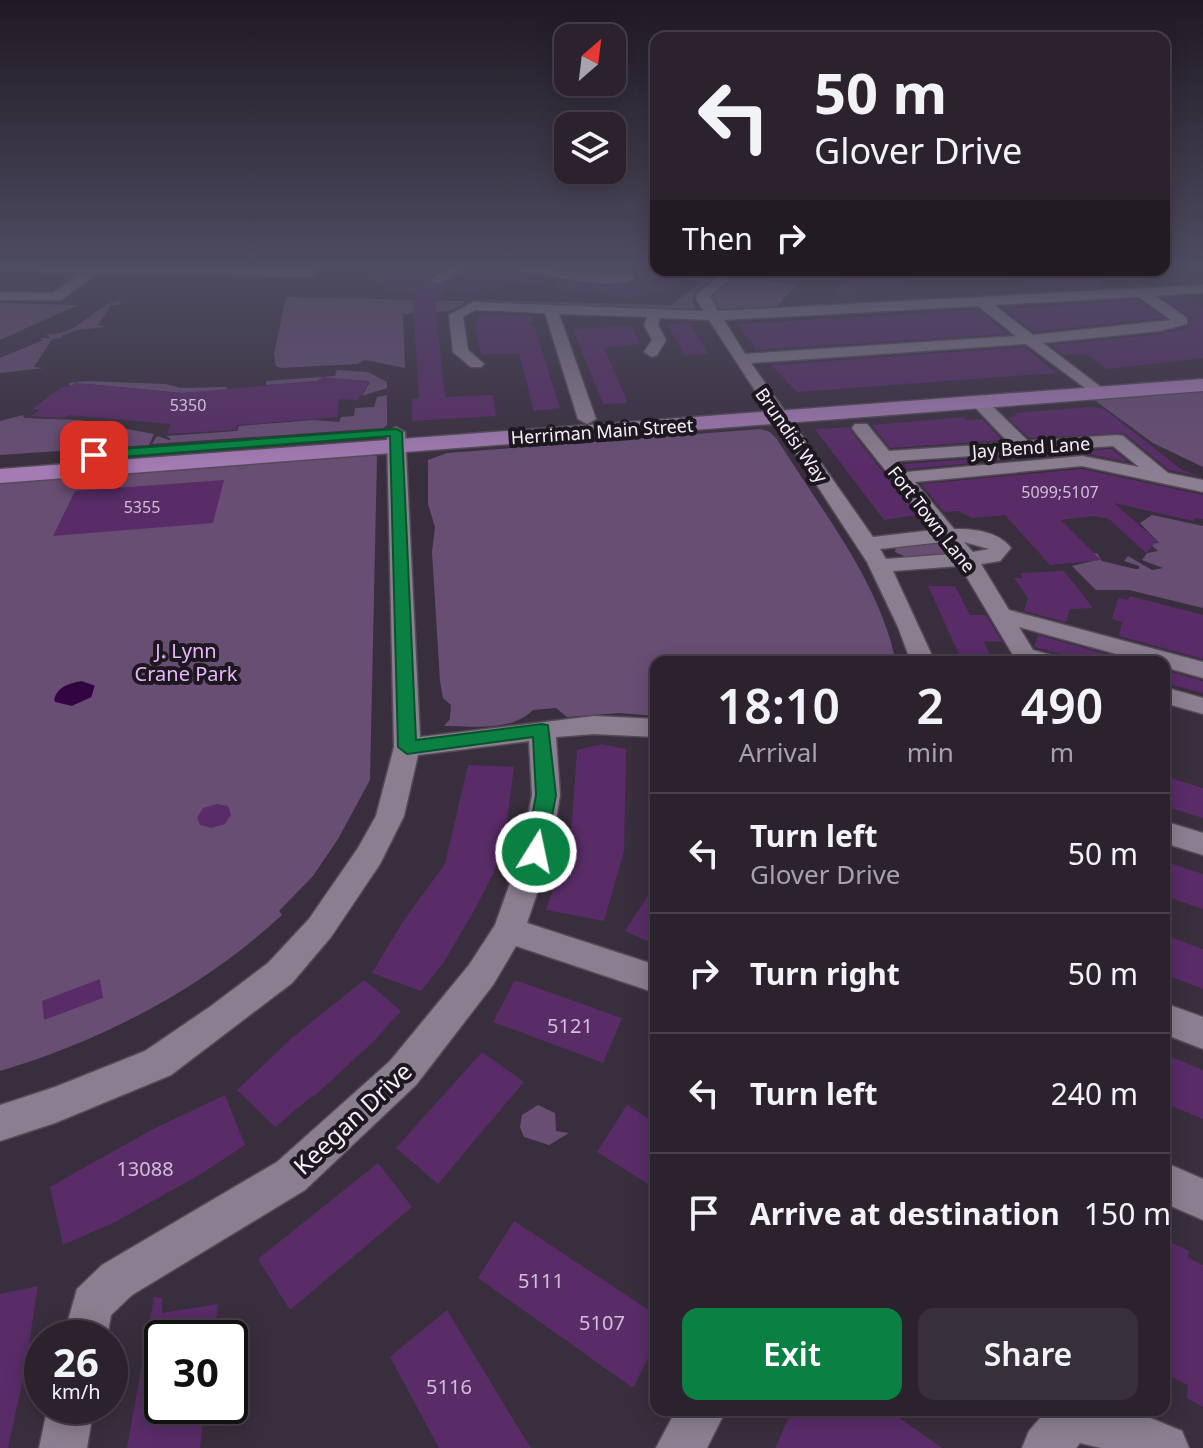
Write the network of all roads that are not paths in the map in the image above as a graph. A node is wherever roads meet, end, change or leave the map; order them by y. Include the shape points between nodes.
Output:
1 (458, 333) edge
2 (556, 333) edge
3 (655, 333) edge
4 (724, 333) edge
5 (1021, 333) edge
6 (1099, 333) edge
7 (1029, 339) junction
8 (652, 352) dead end
9 (740, 359) junction
10 (476, 364) dead end
11 (1203, 373) edge
12 (1203, 385) edge
13 (1093, 389) junction
14 (979, 403) junction
15 (776, 412) junction
16 (587, 419) junction
17 (861, 428) dead end
18 (396, 439) junction
19 (1024, 447) junction
20 (885, 457) junction
21 (0, 462) edge
22 (0, 476) edge
23 (901, 478) junction
24 (1163, 478) junction
25 (1203, 486) edge
26 (949, 537) junction
27 (869, 544) junction
28 (967, 559) junction
29 (882, 566) junction
30 (1000, 615) junction
31 (921, 656) edge
32 (1028, 656) edge
33 (1151, 656) edge
34 (1170, 661) edge
35 (1203, 670) edge
36 (1170, 697) edge
37 (1203, 706) edge
38 (650, 727) edge
39 (542, 730) junction
40 (407, 747) junction
41 (1170, 834) edge
42 (1203, 844) edge
43 (509, 930) junction
44 (650, 977) edge
45 (1170, 1020) edge
46 (1203, 1033) edge
47 (0, 1123) edge
48 (1170, 1185) edge
49 (1203, 1200) edge
50 (89, 1320) edge
51 (699, 1416) edge
52 (68, 1424) edge
53 (63, 1448) edge
54 (680, 1448) edge
55 (1046, 1448) edge
56 (1165, 1448) edge

1 - 10 street via 461,352
2 - 16 street
3 - 8 street via 659,340
4 - 9 street, Brundisi Way
5 - 7 street
6 - 7 street
7 - 9 street
7 - 13 street
9 - 15 street, Brundisi Way
11 - 13 main road, Herriman Main Street
12 - 13 main road, Herriman Main Street
13 - 14 main road, Herriman Main Street
13 - 15 main road, Herriman Main Street
14 - 15 main road, Herriman Main Street
14 - 19 street
15 - 16 main road, Herriman Main Street
15 - 18 main road, Herriman Main Street
15 - 27 street, Brundisi Way
16 - 18 main road, Herriman Main Street
17 - 20 street, Fort Town Lane
18 - 21 main road, Herriman Main Street
18 - 22 main road, Herriman Main Street
18 - 40 street
19 - 20 street, Jay Bend Lane
19 - 24 street, Jay Bend Lane via 1117,440
20 - 23 street, Fort Town Lane
23 - 24 street, Jay Bend Lane via 1082,461
23 - 26 street, Fort Town Lane
24 - 25 street, Jay Bend Lane
26 - 27 street
26 - 28 street, Fort Town Lane
26 - 28 street via 981,536 1001,548 993,557
27 - 29 street, Brundisi Way
28 - 29 street
28 - 30 street, Fort Town Lane
29 - 31 street, Brundisi Way
30 - 32 street, Fort Town Lane
30 - 33 street
34 - 35 street
36 - 37 street
38 - 39 street via 625,723
39 - 40 street
39 - 43 street, Keegan Drive via 546,795 536,852
40 - 47 street via 390,816 369,856 320,928 280,973 158,1063
41 - 42 street
43 - 44 street
43 - 50 street, Keegan Drive via 481,975 403,1073 291,1176 117,1280 92,1304
45 - 46 street
48 - 49 street
51 - 54 street
52 - 53 street
55 - 56 street via 1071,1418 1120,1429

